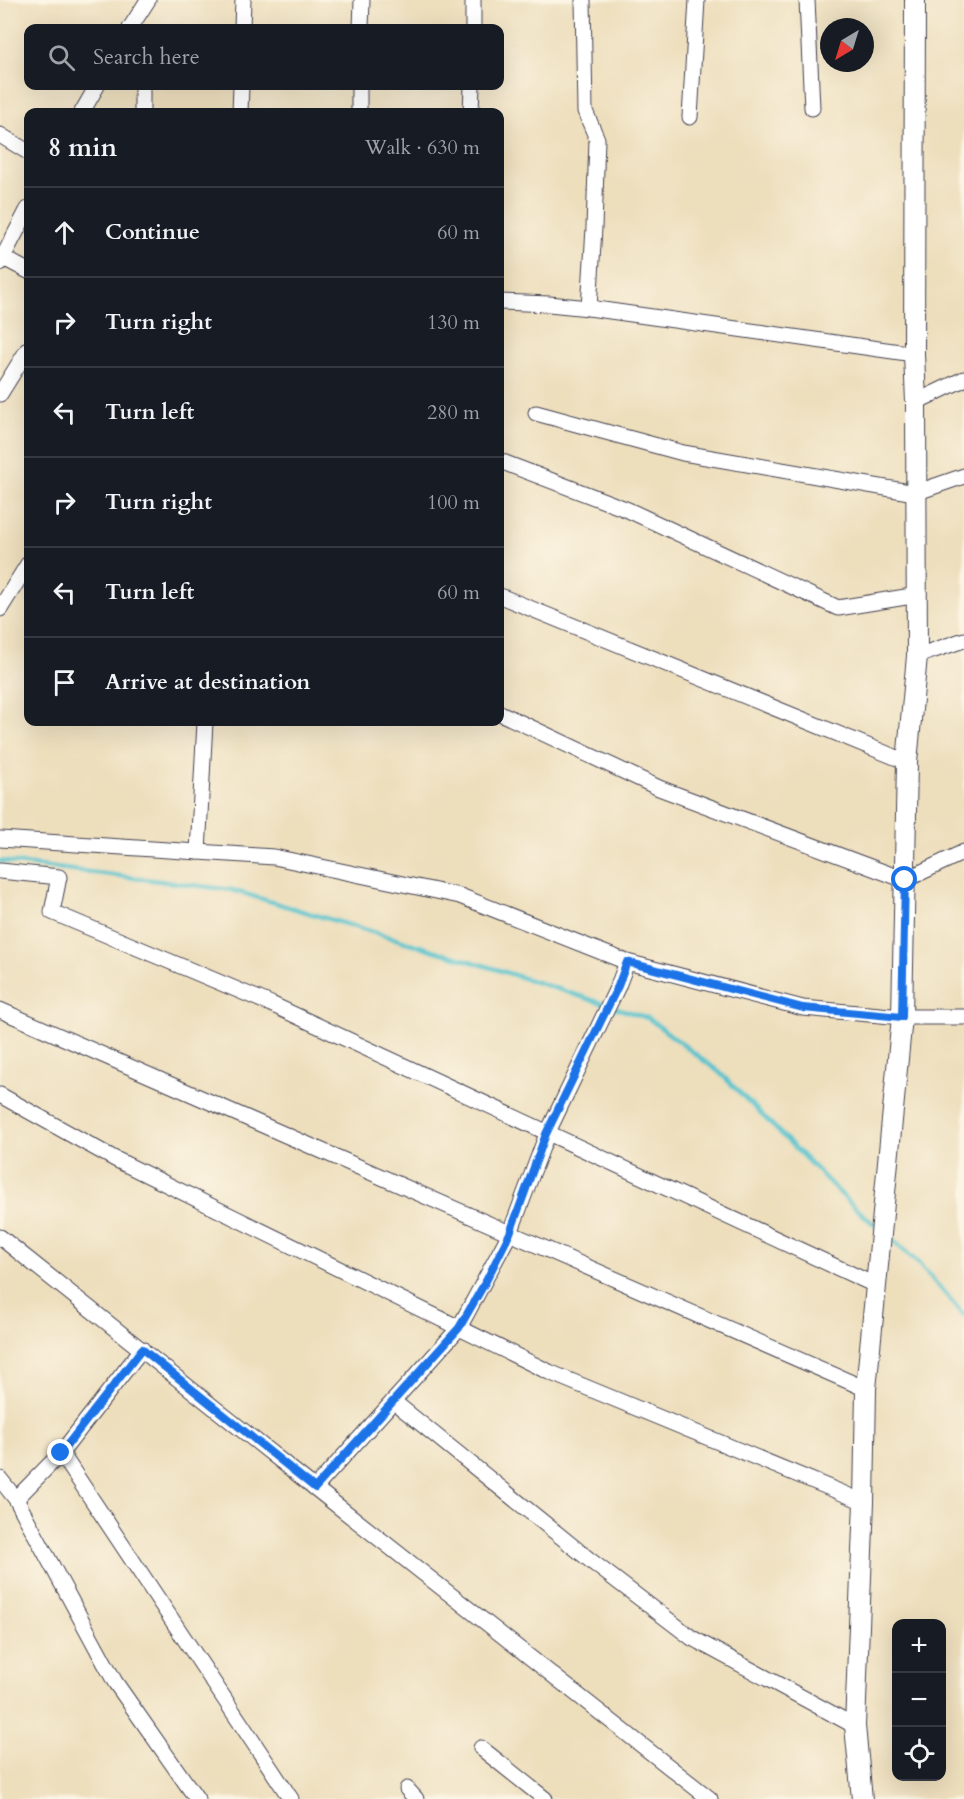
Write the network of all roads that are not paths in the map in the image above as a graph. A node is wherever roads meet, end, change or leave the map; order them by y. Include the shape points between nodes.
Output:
1 (148, 0) edge
2 (243, 0) edge
3 (362, 0) edge
4 (473, 0) edge
5 (583, 0) edge
6 (697, 0) edge
7 (807, 0) edge
8 (915, 0) edge
9 (135, 24) edge
10 (242, 24) edge
11 (361, 24) edge
12 (472, 24) edge
13 (95, 90) edge
14 (142, 90) edge
15 (241, 90) edge
16 (359, 90) edge
17 (472, 90) edge
18 (84, 108) edge
19 (142, 108) edge
20 (240, 108) edge
21 (359, 108) edge
22 (471, 108) edge
23 (812, 108) dead end
24 (690, 117) dead end
25 (0, 135) edge
26 (24, 150) edge
27 (24, 216) edge
28 (1, 259) edge
29 (24, 269) edge
30 (504, 302) edge
31 (589, 308) junction
32 (914, 354) junction
33 (24, 355) edge
34 (964, 379) edge
35 (0, 394) edge
36 (916, 402) junction
37 (536, 413) dead end
38 (504, 462) edge
39 (964, 476) edge
40 (915, 493) junction
41 (24, 570) edge
42 (918, 595) junction
43 (504, 598) edge
44 (0, 609) edge
45 (964, 640) edge
46 (916, 656) junction
47 (504, 715) edge
48 (206, 726) edge
49 (907, 762) junction
50 (0, 839) edge
51 (198, 852) junction
52 (964, 852) edge
53 (0, 871) edge
54 (905, 880) junction
55 (627, 962) junction
56 (0, 1010) edge
57 (902, 1017) junction
58 (964, 1017) edge
59 (0, 1095) edge
60 (546, 1134) junction
61 (510, 1233) junction
62 (0, 1237) edge
63 (877, 1286) junction
64 (459, 1328) junction
65 (142, 1349) junction
66 (866, 1389) junction
67 (393, 1401) junction
68 (61, 1453) junction
69 (0, 1479) edge
70 (315, 1488) junction
71 (16, 1499) junction
72 (864, 1502) junction
73 (855, 1726) junction
74 (481, 1748) dead end
75 (197, 1799) edge
76 (291, 1799) edge
77 (545, 1799) edge
78 (710, 1799) edge
79 (862, 1799) edge

1 - 9 street
2 - 10 street
3 - 11 street
4 - 12 street
5 - 31 street via 585,111 597,139
6 - 24 street
7 - 23 street
8 - 32 street
13 - 18 street
14 - 19 street
15 - 20 street
16 - 21 street
17 - 22 street
25 - 26 street
27 - 28 street
28 - 29 street
30 - 31 street
31 - 32 street
32 - 36 street
33 - 35 street
34 - 36 street
36 - 40 street
37 - 40 street via 683,453
38 - 42 street via 628,510 838,608
39 - 40 street
40 - 42 street
41 - 44 street
42 - 46 street
43 - 49 street
45 - 46 street
46 - 49 street
47 - 54 street via 659,788
48 - 51 street
49 - 54 street
50 - 51 street
51 - 55 street via 274,856 460,896
52 - 54 street
53 - 60 street via 59,877 52,912 271,1004
54 - 57 street
55 - 57 street via 803,1008
55 - 60 street
56 - 61 street
57 - 58 street
57 - 63 street
59 - 64 street via 115,1159
60 - 61 street
60 - 63 street
61 - 64 street
61 - 66 street
62 - 65 street
63 - 66 street
64 - 67 street
64 - 72 street via 549,1372
65 - 68 street
65 - 70 street
66 - 72 street
67 - 70 street
67 - 73 street via 692,1638
68 - 71 street
68 - 76 street
69 - 71 street
70 - 78 street
71 - 75 street via 115,1682
72 - 73 street
73 - 79 street
74 - 77 street

